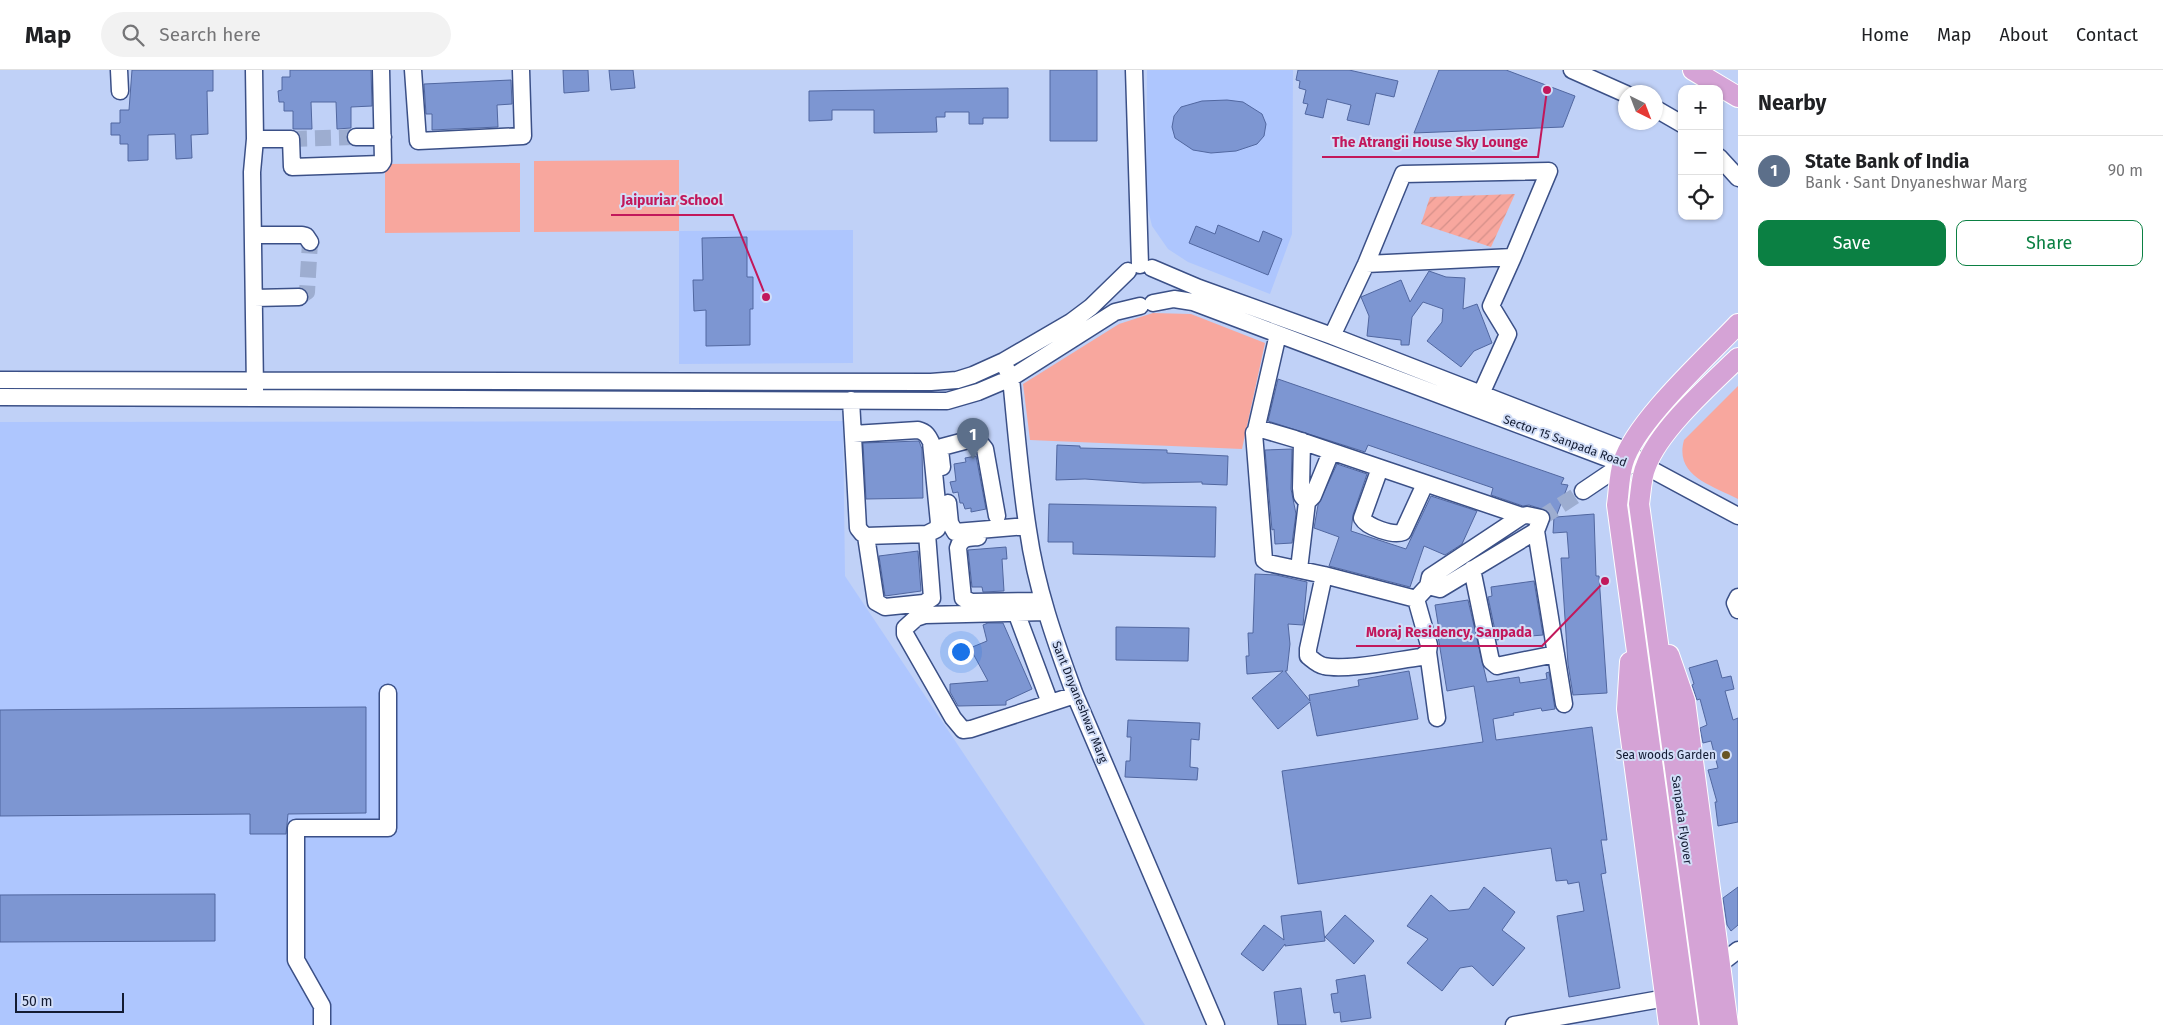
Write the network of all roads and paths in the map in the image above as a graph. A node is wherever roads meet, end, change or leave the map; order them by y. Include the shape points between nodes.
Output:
1 (119, 70) edge
2 (254, 70) edge
3 (381, 70) edge
4 (413, 70) edge
5 (521, 70) edge
6 (1134, 70) edge
7 (1572, 70) edge
8 (1693, 70) edge
9 (1718, 85) edge
10 (1723, 88) edge
11 (1618, 90) edge
12 (1723, 90) edge
13 (120, 91) dead end
14 (1738, 97) edge
15 (1738, 112) edge
16 (1663, 113) edge
17 (1678, 122) edge
18 (356, 137) tunnel mouth
19 (382, 137) junction
20 (255, 139) junction
21 (1723, 161) edge
22 (1738, 178) edge
23 (253, 235) junction
24 (310, 242) dead end
25 (1513, 257) junction
26 (1366, 264) junction
27 (1140, 268) junction
28 (299, 297) dead end
29 (254, 298) junction
30 (1147, 304) junction
31 (1738, 324) edge
32 (1278, 334) junction
33 (1332, 336) junction
34 (1738, 358) edge
35 (1004, 361) junction
36 (1011, 378) junction
37 (0, 380) edge
38 (255, 381) junction
39 (1481, 394) junction
40 (0, 397) edge
41 (255, 397) junction
42 (851, 400) junction
43 (1256, 430) junction
44 (853, 434) junction
45 (1302, 441) junction
46 (1331, 452) junction
47 (1625, 458) junction
48 (1645, 466) junction
49 (1380, 468) junction
50 (1425, 484) junction
51 (1583, 491) tunnel mouth
52 (1307, 502) junction
53 (997, 516) dead end
54 (1522, 516) junction
55 (1738, 516) edge
56 (1027, 529) junction
57 (1536, 531) junction
58 (927, 534) junction
59 (866, 536) junction
60 (1299, 569) junction
61 (1472, 569) junction
62 (1324, 575) junction
63 (1428, 586) junction
64 (1738, 597) edge
65 (1416, 599) junction
66 (1045, 606) junction
67 (1738, 610) edge
68 (1016, 612) junction
69 (1655, 616) junction
70 (1633, 618) junction
71 (1055, 641) junction
72 (1029, 650) junction
73 (1428, 652) junction
74 (1556, 654) junction
75 (388, 694) dead end
76 (1075, 695) junction
77 (1050, 703) junction
78 (1564, 704) dead end
79 (1437, 718) dead end
80 (1738, 950) edge
81 (1720, 964) junction
82 (1666, 998) junction
83 (322, 1025) edge
84 (1216, 1025) edge
85 (1514, 1025) edge
86 (1669, 1025) edge
87 (1688, 1025) edge
88 (1710, 1025) edge
89 (1728, 1025) edge

1 - 13 street
2 - 20 street
3 - 19 street
4 - 5 street via 418,141 523,136
6 - 27 street
7 - 11 street
8 - 9 main road
10 - 14 main road
12 - 15 main road
16 - 17 street
18 - 19 street
19 - 20 street via 381,164 292,167 291,139
20 - 23 street
21 - 22 street
23 - 24 street via 302,235
23 - 29 street
25 - 26 street
25 - 26 street via 1549,171 1403,174
25 - 39 street via 1491,306 1508,334
26 - 33 street
27 - 30 street via 1158,272 1163,285 1162,292
27 - 30 street via 1122,283 1124,296 1134,304
27 - 33 street, Sector 15 Sanpada Road
27 - 35 street via 1071,322
28 - 29 street
29 - 38 street
30 - 32 street, Sector 15 Sanpada Road via 1174,300 1193,302
30 - 36 street, Sector 15 Sanpada Road via 1115,312
31 - 47 main road via 1660,407
32 - 43 street
32 - 47 street, Sector 15 Sanpada Road
33 - 39 street, Sector 15 Sanpada Road
34 - 48 main road via 1676,420
35 - 36 street, Sant Dnyaneshwar Marg
35 - 38 street via 957,380 931,382
36 - 42 street, Sector 15 Sanpada Road via 947,401
36 - 56 street, Sant Dnyaneshwar Marg
37 - 38 street
38 - 41 street
39 - 47 street, Sector 15 Sanpada Road
40 - 41 street, Sector 15 Sanpada Road
41 - 42 street, Sector 15 Sanpada Road
42 - 44 street
43 - 45 street
43 - 60 street via 1264,560
44 - 58 street via 918,430 928,436 939,523 937,529
44 - 59 street via 858,528
45 - 46 street
45 - 52 street via 1301,488
46 - 49 street
46 - 52 street via 1313,496
47 - 48 street, Sector 15 Sanpada Road
47 - 51 street
47 - 70 main road via 1617,505
48 - 55 street
48 - 69 main road via 1639,504
49 - 50 street
49 - 50 street via 1362,518 1368,524 1403,532
50 - 54 street
52 - 60 street
53 - 56 street via 981,442 972,439 942,447 950,523 956,532
54 - 57 street via 1541,518
54 - 63 street via 1430,577
56 - 66 street, Sant Dnyaneshwar Marg
56 - 66 street via 966,538 960,542 962,593 971,602
57 - 61 street
57 - 74 street
58 - 59 street
58 - 59 street via 932,598 924,603 885,607 876,602
60 - 62 street
61 - 63 street via 1440,589
61 - 74 street via 1491,661 1497,666
62 - 65 street
62 - 73 street via 1308,649 1308,656 1313,661 1324,666 1353,666 1421,657
63 - 65 street
64 - 67 street via 1735,604
65 - 73 street via 1428,637
66 - 68 street
66 - 71 street, Sant Dnyaneshwar Marg
68 - 72 street
68 - 77 street via 925,615 909,622 905,634 963,730
69 - 81 main road via 1685,701
69 - 88 main road, Sanpada Flyover
70 - 82 main road via 1627,709
70 - 87 main road, Sanpada Flyover
71 - 72 street
71 - 76 street, Sant Dnyaneshwar Marg
72 - 77 street
73 - 79 street
74 - 78 street
75 - 83 street via 388,828 296,828 296,960 322,1006
76 - 77 street
76 - 84 street, Sant Dnyaneshwar Marg
80 - 81 street
81 - 89 main road
82 - 85 street
82 - 86 main road

